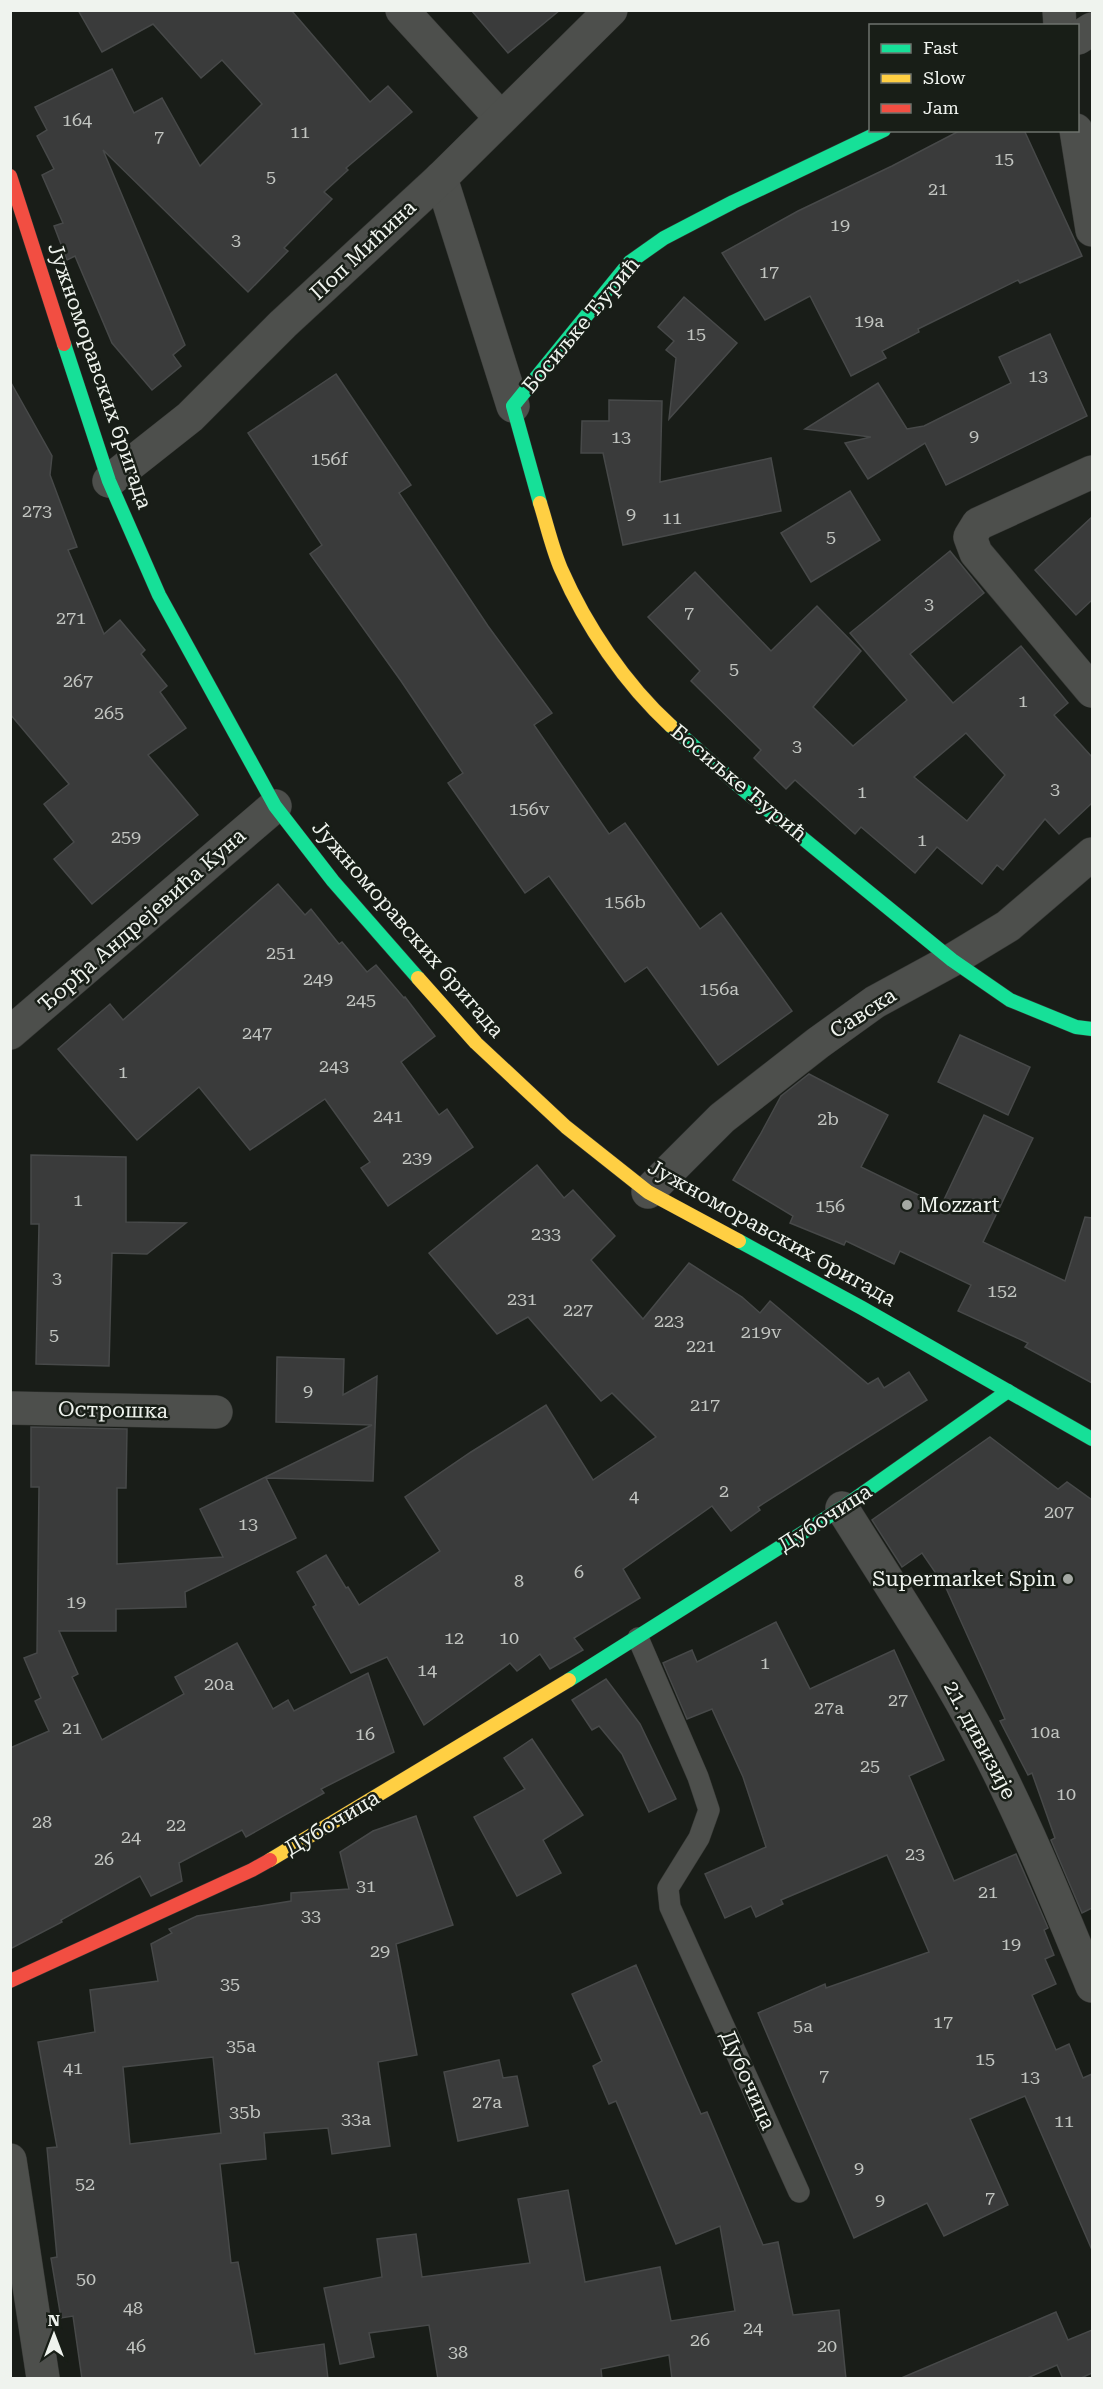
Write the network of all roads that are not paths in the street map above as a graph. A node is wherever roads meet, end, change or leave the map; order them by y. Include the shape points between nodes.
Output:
1 (402, 10) edge
2 (611, 10) edge
3 (1092, 29) edge
4 (1079, 37) edge
5 (501, 118) junction
6 (881, 132) edge
7 (1076, 132) edge
8 (10, 176) edge
9 (441, 178) junction
10 (1092, 230) edge
11 (513, 406) junction
12 (1092, 472) edge
13 (109, 481) junction
14 (1092, 691) edge
15 (275, 806) junction
16 (1092, 854) edge
17 (952, 960) junction
18 (1092, 1029) edge
19 (10, 1033) edge
20 (648, 1192) junction
21 (1008, 1391) junction
22 (10, 1408) edge
23 (216, 1412) dead end
24 (1092, 1439) edge
25 (842, 1508) junction
26 (638, 1638) junction
27 (10, 1981) edge
28 (1092, 1986) edge
29 (10, 2160) edge
30 (799, 2192) dead end
31 (43, 2379) edge

1 - 5 street
2 - 5 street, Поп Мићина
3 - 4 street
5 - 9 street, Поп Мићина
6 - 11 street, Босиљке Ђурић via 664,237 630,262
7 - 10 street
8 - 13 street, Јужноморавских бригада
9 - 11 street
9 - 13 street, Поп Мићина via 283,324 190,417
11 - 17 street, Босиљке Ђурић via 561,568 621,671 666,721 740,786
12 - 14 street via 978,524 970,537 976,553
13 - 15 street, Јужноморавских бригада via 159,595
15 - 19 street, Ђорђа Андрејевића Куна
15 - 20 street, Јужноморавских бригада via 333,880 476,1043 566,1127
16 - 17 street, Савска via 1008,926
17 - 18 street, Босиљке Ђурић via 1010,1000 1076,1027
17 - 20 street, Савска via 875,1002 818,1043 722,1118
20 - 21 street, Јужноморавских бригада
21 - 24 street, Јужноморавских бригада
21 - 25 street, Дубочица
22 - 23 street, Острошка
25 - 26 street, Дубочица
25 - 28 street, 21. дивизије via 987,1749
26 - 27 street, Дубочица via 252,1870
26 - 30 lane, Дубочица via 709,1810 699,1838 668,1888 670,1907
29 - 31 street

